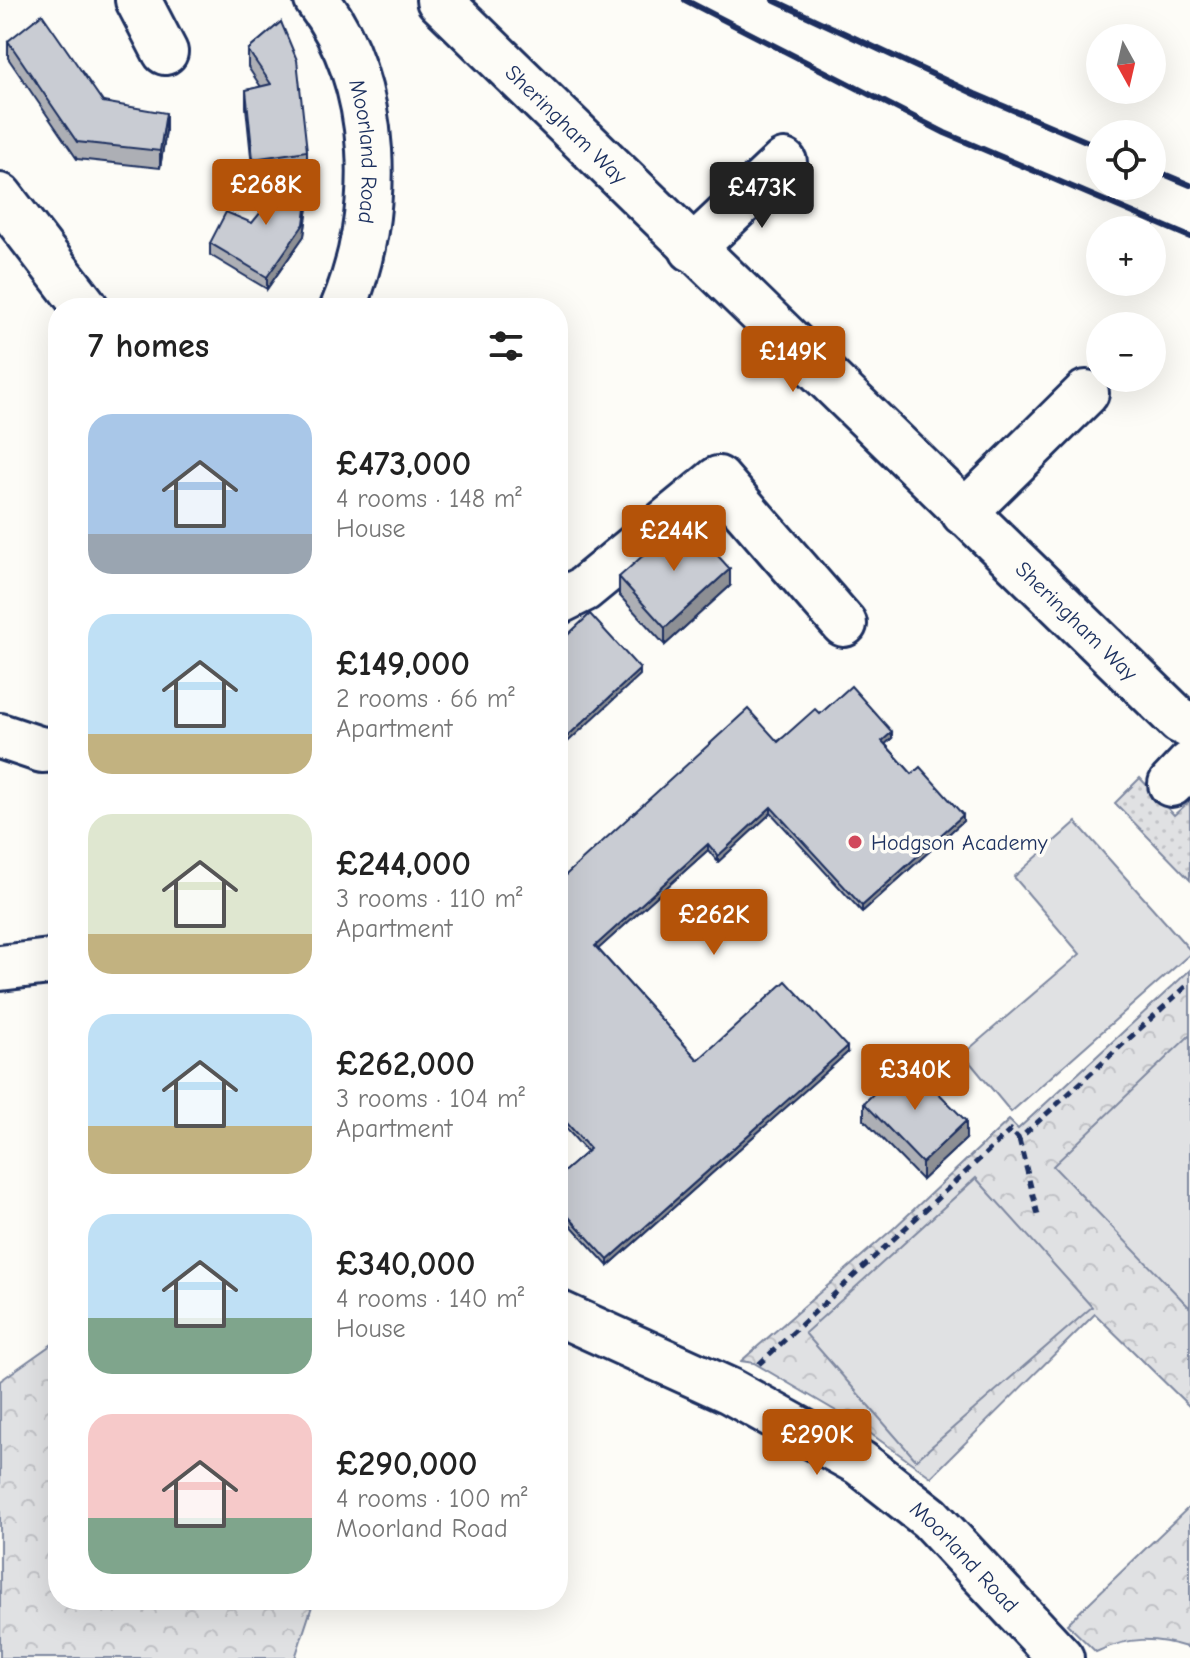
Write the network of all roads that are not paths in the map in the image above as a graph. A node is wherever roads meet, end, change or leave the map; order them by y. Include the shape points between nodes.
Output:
1 (138, 0) edge
2 (317, 0) edge
3 (439, 0) edge
4 (165, 52) dead end
5 (784, 162) dead end
6 (0, 196) edge
7 (692, 249) junction
8 (78, 298) edge
9 (346, 298) edge
10 (1086, 393) dead end
11 (964, 513) junction
12 (568, 597) edge
13 (844, 624) dead end
14 (1190, 726) edge
15 (0, 736) edge
16 (48, 750) edge
17 (48, 962) edge
18 (0, 968) edge
19 (568, 1318) edge
20 (1061, 1658) edge

1 - 4 street
2 - 9 street, Moorland Road via 344,41 354,69 369,160 362,251
3 - 7 street, Sheringham Way
5 - 7 street
6 - 8 street
7 - 11 street, Sheringham Way
10 - 11 street
11 - 14 street, Sheringham Way
12 - 13 street via 718,479
15 - 16 street
17 - 18 street
19 - 20 street, Moorland Road via 730,1391 828,1443 899,1492 957,1545

